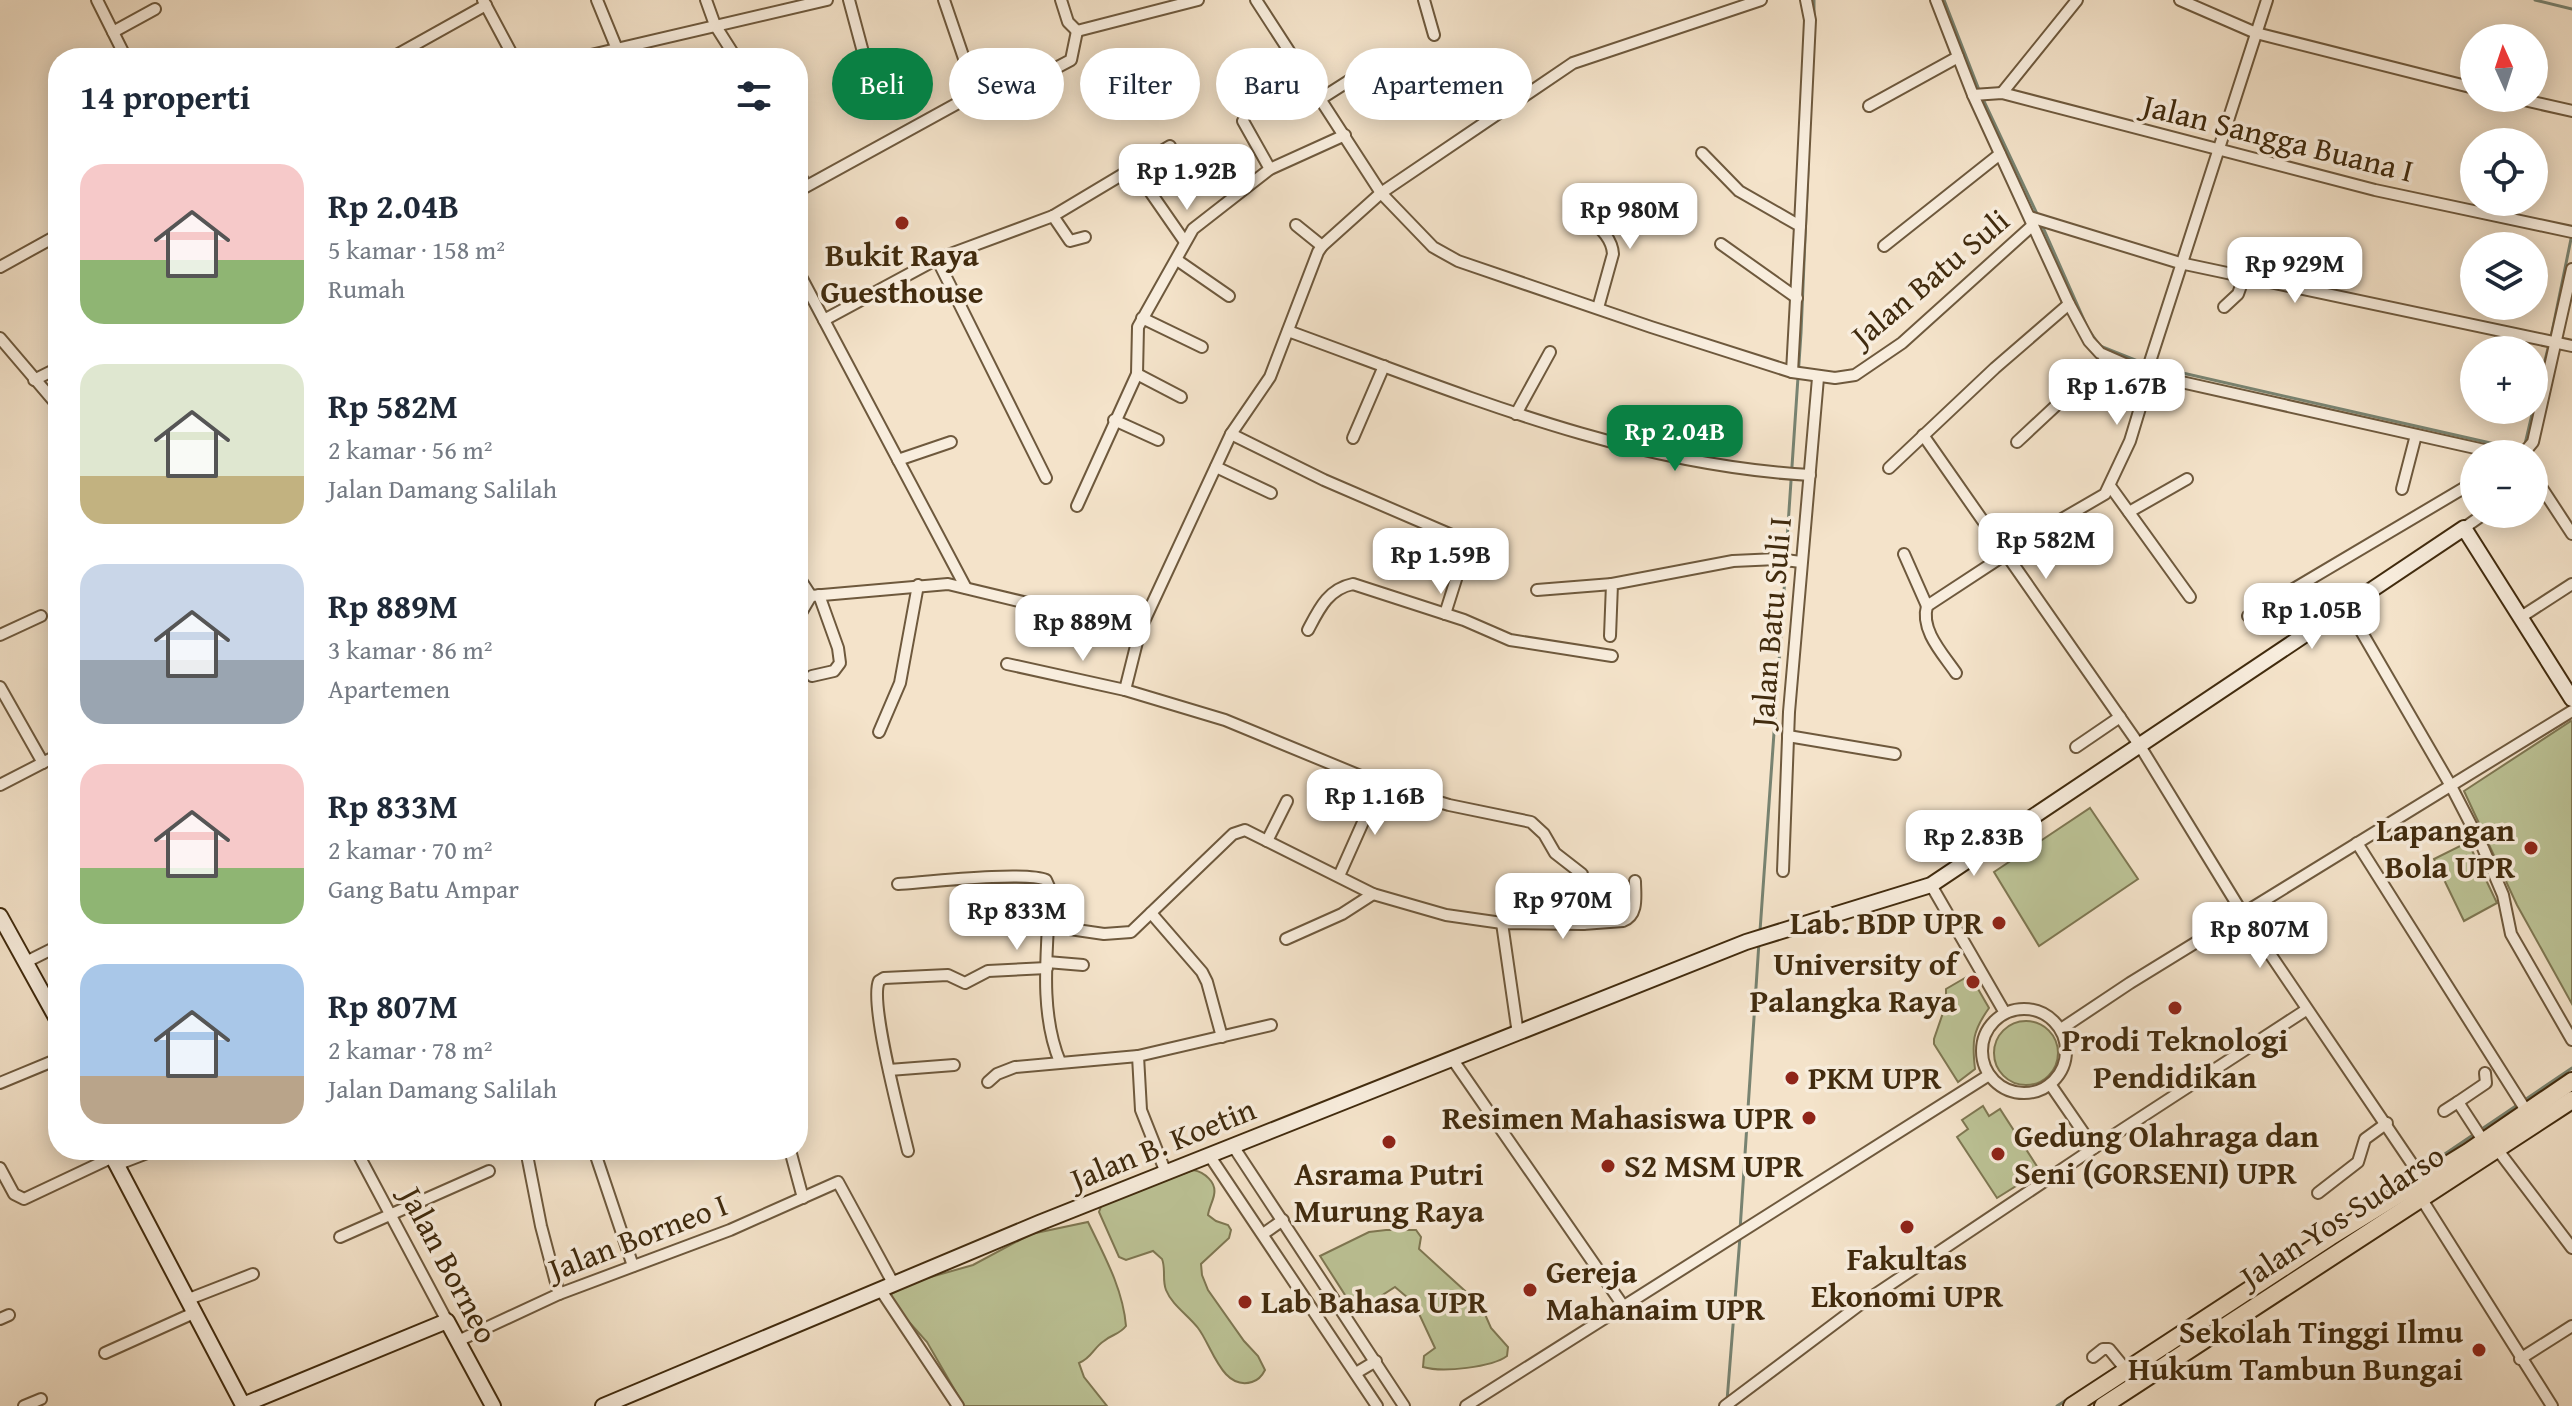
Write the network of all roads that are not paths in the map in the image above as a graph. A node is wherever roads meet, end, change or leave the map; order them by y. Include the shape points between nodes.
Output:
1 (97, 0) edge
2 (597, 0) edge
3 (706, 0) edge
4 (827, 0) edge
5 (849, 0) edge
6 (944, 0) edge
7 (1061, 0) edge
8 (1198, 0) edge
9 (1256, 0) edge
10 (1424, 0) edge
11 (1761, 0) edge
12 (1806, 0) edge
13 (1936, 0) edge
14 (2077, 0) edge
15 (2180, 0) edge
16 (2267, 0) edge
17 (484, 2) edge
18 (803, 2) edge
19 (155, 9) dead end
20 (715, 25) junction
21 (1077, 31) junction
22 (113, 32) junction
23 (2256, 33) junction
24 (1434, 35) dead end
25 (121, 48) edge
26 (408, 48) edge
27 (509, 48) edge
28 (617, 48) edge
29 (621, 48) edge
30 (730, 48) edge
31 (862, 48) edge
32 (1288, 48) edge
33 (1958, 57) junction
34 (1064, 64) edge
35 (2460, 84) edge
36 (2002, 93) junction
37 (1973, 95) junction
38 (1869, 106) dead end
39 (2548, 106) edge
40 (1328, 108) edge
41 (2572, 111) edge
42 (1243, 121) dead end
43 (1345, 135) junction
44 (1170, 146) dead end
45 (2218, 151) junction
46 (1702, 153) dead end
47 (2000, 154) junction
48 (1133, 167) junction
49 (1270, 169) junction
50 (808, 185) edge
51 (1381, 193) junction
52 (1583, 212) dead end
53 (1053, 216) junction
54 (2032, 221) junction
55 (1296, 225) dead end
56 (1800, 226) junction
57 (2572, 232) edge
58 (1085, 237) dead end
59 (48, 241) edge
60 (1185, 242) junction
61 (1721, 244) dead end
62 (1322, 246) junction
63 (1884, 246) dead end
64 (937, 259) junction
65 (1177, 260) junction
66 (2180, 263) junction
67 (0, 267) edge
68 (2572, 269) edge
69 (2244, 277) junction
70 (808, 290) edge
71 (1229, 296) dead end
72 (1797, 298) junction
73 (2069, 304) junction
74 (2224, 307) dead end
75 (1598, 308) junction
76 (1142, 318) junction
77 (824, 320) junction
78 (1288, 331) junction
79 (0, 338) edge
80 (2556, 342) junction
81 (2572, 346) edge
82 (1202, 347) dead end
83 (1550, 352) dead end
84 (2108, 357) junction
85 (1384, 366) junction
86 (48, 373) edge
87 (1794, 373) junction
88 (1137, 374) junction
89 (2148, 375) junction
90 (1817, 378) junction
91 (34, 380) junction
92 (48, 395) edge
93 (1181, 397) dead end
94 (1516, 414) junction
95 (1114, 420) junction
96 (1231, 434) junction
97 (1923, 435) junction
98 (2416, 435) junction
99 (1353, 438) dead end
100 (1158, 440) dead end
101 (2533, 440) edge
102 (951, 442) dead end
103 (2017, 442) dead end
104 (2460, 445) edge
105 (898, 460) junction
106 (1216, 467) junction
107 (1889, 468) dead end
108 (1810, 475) junction
109 (1046, 478) dead end
110 (2187, 479) dead end
111 (2110, 486) junction
112 (2402, 489) dead end
113 (2460, 490) edge
114 (1271, 493) dead end
115 (2548, 497) edge
116 (1077, 506) dead end
117 (2129, 512) junction
118 (2464, 528) joint
119 (2572, 534) edge
120 (1904, 554) dead end
121 (2006, 554) junction
122 (1796, 561) junction
123 (1612, 584) junction
124 (2572, 584) edge
125 (918, 585) junction
126 (808, 587) edge
127 (966, 588) junction
128 (1537, 590) dead end
129 (815, 595) junction
130 (2190, 597) dead end
131 (808, 604) edge
132 (1929, 605) junction
133 (2346, 605) junction
134 (1445, 614) junction
135 (41, 616) dead end
136 (2248, 616) dead end
137 (2521, 617) junction
138 (1140, 630) junction
139 (1308, 630) dead end
140 (0, 635) edge
141 (1610, 636) dead end
142 (1612, 656) dead end
143 (1007, 664) dead end
144 (1956, 673) dead end
145 (812, 676) dead end
146 (0, 687) edge
147 (1125, 690) junction
148 (2572, 699) edge
149 (2572, 711) edge
150 (2120, 717) junction
151 (879, 732) dead end
152 (1788, 736) junction
153 (2140, 746) junction
154 (2076, 747) dead end
155 (1895, 754) dead end
156 (48, 760) edge
157 (43, 763) junction
158 (1380, 784) junction
159 (0, 785) edge
160 (2451, 786) junction
161 (1287, 801) dead end
162 (1267, 841) junction
163 (2357, 843) junction
164 (1783, 871) dead end
165 (1339, 876) junction
166 (1635, 881) dead end
167 (898, 884) dead end
168 (1931, 885) junction
169 (1373, 894) junction
170 (1151, 913) junction
171 (2243, 914) junction
172 (0, 916) edge
173 (1502, 923) junction
174 (1583, 924) junction
175 (1049, 926) junction
176 (1286, 939) dead end
177 (48, 951) edge
178 (26, 962) junction
179 (1047, 965) junction
180 (1083, 965) dead end
181 (48, 1003) edge
182 (2306, 1010) junction
183 (2005, 1013) junction
184 (1271, 1025) dead end
185 (2061, 1029) junction
186 (1518, 1034) junction
187 (1222, 1037) junction
188 (2572, 1040) edge
189 (1138, 1056) junction
190 (1453, 1060) junction
191 (1060, 1062) junction
192 (48, 1063) edge
193 (954, 1065) dead end
194 (889, 1070) junction
195 (2485, 1073) dead end
196 (1989, 1075) junction
197 (2572, 1081) edge
198 (988, 1082) dead end
199 (0, 1083) edge
200 (2050, 1084) junction
201 (2572, 1100) edge
202 (2458, 1102) junction
203 (2444, 1111) dead end
204 (2527, 1112) junction
205 (2387, 1123) junction
206 (2490, 1145) junction
207 (1233, 1146) junction
208 (2094, 1148) junction
209 (908, 1151) dead end
210 (1209, 1155) junction
211 (109, 1160) edge
212 (114, 1160) edge
213 (361, 1160) edge
214 (528, 1160) dead end
215 (597, 1160) edge
216 (793, 1160) edge
217 (0, 1168) edge
218 (489, 1171) dead end
219 (1166, 1173) junction
220 (2420, 1175) junction
221 (2318, 1193) dead end
222 (803, 1198) junction
223 (2421, 1198) junction
224 (389, 1213) junction
225 (1283, 1220) junction
226 (1263, 1234) junction
227 (340, 1237) dead end
228 (2572, 1248) edge
229 (633, 1266) junction
230 (253, 1274) dead end
231 (886, 1286) junction
232 (559, 1294) junction
233 (192, 1306) junction
234 (1624, 1307) junction
235 (447, 1321) junction
236 (2572, 1326) edge
237 (458, 1341) junction
238 (105, 1353) dead end
239 (2093, 1357) dead end
240 (2520, 1359) junction
241 (1376, 1361) junction
242 (2127, 1371) junction
243 (1356, 1373) junction
244 (41, 1399) dead end
245 (2079, 1404) edge
246 (24, 1406) edge
247 (242, 1406) edge
248 (493, 1406) edge
249 (603, 1406) edge
250 (958, 1406) edge
251 (1377, 1406) edge
252 (1404, 1406) edge
253 (1466, 1406) edge
254 (1725, 1406) edge
255 (2103, 1406) edge
256 (2552, 1406) edge

1 - 22 street
2 - 28 street
3 - 20 street
4 - 18 street
5 - 31 street
6 - 50 street via 971,79 969,97
7 - 21 street
8 - 21 street
9 - 32 street
10 - 24 street
11 - 51 street via 1573,63
12 - 56 street via 1810,20
13 - 33 street
14 - 36 street
15 - 23 street
16 - 23 street
17 - 26 street
17 - 27 street
18 - 20 street
19 - 22 street
20 - 29 street
20 - 30 street
21 - 34 street via 1071,60
22 - 25 street
23 - 35 street
23 - 45 street
33 - 37 street
33 - 38 street
36 - 37 street, Jalan Sangga Buana I
36 - 45 street, Jalan Sangga Buana I
37 - 47 street
39 - 41 street
40 - 43 street
42 - 49 street
43 - 49 street
43 - 51 street
44 - 48 street
45 - 57 street, Jalan Sangga Buana I
45 - 66 street
46 - 56 street via 1739,191
47 - 54 street
47 - 63 street
48 - 53 street
48 - 60 street
49 - 60 street via 1203,220
51 - 62 street
51 - 75 street via 1444,255
52 - 75 street via 1613,246
53 - 58 street via 1070,241
53 - 64 street
54 - 66 street
54 - 73 street
54 - 90 street, Jalan Batu Suli via 1960,292 1879,360 1847,378
55 - 62 street
56 - 72 street
59 - 67 street
60 - 65 street
61 - 72 street
62 - 78 street
64 - 77 street
64 - 109 street
65 - 71 street
65 - 76 street
66 - 69 street
66 - 89 street
68 - 80 street
69 - 74 street via 2238,294
69 - 80 street
70 - 77 street
72 - 87 street
73 - 84 street via 2089,341
73 - 97 street
75 - 87 street
76 - 82 street
76 - 88 street
77 - 105 street
78 - 85 street
78 - 96 street via 1265,386
79 - 91 street
80 - 81 street
80 - 101 street
83 - 94 street
84 - 89 street
84 - 103 street
85 - 94 street
85 - 99 street
86 - 91 street
87 - 90 street, Jalan Batu Suli
88 - 93 street
88 - 95 street
89 - 98 street
89 - 111 street via 2130,441
90 - 108 street, Jalan Batu Suli I
91 - 92 street
94 - 108 street via 1577,434 1690,459
95 - 100 street
95 - 116 street
96 - 106 street
96 - 134 street via 1461,539 1464,554
97 - 107 street
97 - 121 street
98 - 104 street
98 - 112 street
102 - 105 street
105 - 127 street
106 - 114 street
106 - 138 street
108 - 122 street, Jalan Batu Suli I
110 - 117 street
111 - 117 street
111 - 121 street via 2102,497
113 - 136 street
115 - 119 street
117 - 130 street
118 - 133 street
118 - 137 street
120 - 132 street
121 - 132 street
121 - 150 street
122 - 123 street via 1733,561
122 - 152 street, Jalan Batu Suli I
123 - 128 street
123 - 141 street
124 - 137 street
125 - 127 street
125 - 129 street
125 - 151 street via 900,683
126 - 129 street
127 - 138 street
129 - 131 street
129 - 145 street via 840,663 834,671
132 - 144 street via 1925,620
133 - 153 street
133 - 160 street
134 - 139 street via 1353,584 1337,587
134 - 142 street via 1526,644
135 - 140 street
137 - 148 street
138 - 147 street
143 - 147 street
146 - 157 street
147 - 158 street via 1225,720
149 - 160 street
150 - 153 street
150 - 154 street
152 - 155 street
152 - 164 street, Jalan Batu Suli I
153 - 168 street
153 - 171 street
156 - 157 street
157 - 159 street
158 - 165 street
158 - 174 street via 1539,827 1555,853 1582,874
160 - 163 street
160 - 188 street via 2503,895 2511,934
161 - 162 street
162 - 165 street
162 - 170 street via 1245,830 1233,834
163 - 171 street
163 - 204 street
165 - 169 street
166 - 174 street via 1629,919
167 - 175 street via 1044,878 1050,889
168 - 183 street
168 - 186 street, Jalan B. Koetin via 1746,942
169 - 173 street via 1446,915
169 - 176 street
170 - 175 street via 1136,929 1117,935
170 - 187 street via 1202,972
171 - 182 street
171 - 185 street
172 - 178 street
173 - 174 street
173 - 186 street
175 - 179 street
177 - 178 street
178 - 181 street
179 - 180 street
179 - 191 street via 1050,1031
179 - 194 street via 988,971 965,983 948,975 879,981 877,1000
182 - 205 street
182 - 208 street
183 - 185 street via 2035,1010
183 - 196 street via 1984,1037
184 - 187 street
185 - 200 street via 2066,1059
186 - 190 street, Jalan B. Koetin
187 - 189 street
189 - 191 street
189 - 219 street via 1141,1110
190 - 207 street, Jalan B. Koetin
190 - 234 street
191 - 198 street via 1007,1069
192 - 199 street
193 - 194 street
194 - 209 street
195 - 202 street via 2486,1083
196 - 200 street via 2021,1093
196 - 234 street
197 - 204 main road, Jalan Yos Sudarso
200 - 208 street
201 - 206 main road, Jalan Yos Sudarso
202 - 203 street
202 - 206 street
204 - 206 main road, Jalan Yos Sudarso
205 - 220 street
205 - 221 street via 2365,1139 2358,1162
206 - 220 main road, Jalan Yos Sudarso
206 - 223 main road, Jalan Yos Sudarso
206 - 228 street
207 - 210 street, Jalan B. Koetin
207 - 225 street
208 - 254 street via 1858,1306
210 - 219 street, Jalan B. Koetin
210 - 226 street
211 - 217 street via 24,1199 14,1194
212 - 233 street
213 - 224 street, Jalan Borneo
214 - 232 street
215 - 229 street
216 - 222 street
218 - 224 street
219 - 231 street, Jalan B. Koetin
220 - 242 main road, Jalan Yos Sudarso
222 - 229 street, Jalan Borneo I
222 - 231 street, Jalan Borneo I via 838,1182
223 - 240 street
223 - 255 main road, Jalan Yos Sudarso
224 - 227 street
224 - 235 street, Jalan Borneo
225 - 226 street
225 - 241 street
226 - 243 street
229 - 232 street, Jalan Borneo I
230 - 233 street
231 - 249 street, Jalan B. Koetin
231 - 250 street
232 - 237 street, Jalan Borneo I
233 - 238 street
233 - 247 street
234 - 253 street
235 - 237 street, Jalan Borneo
235 - 247 street
236 - 240 street
237 - 248 street, Jalan Borneo
239 - 242 street via 2109,1349
240 - 256 street
241 - 243 street
241 - 252 street
242 - 245 main road, Jalan Yos Sudarso
243 - 251 street
244 - 246 street

